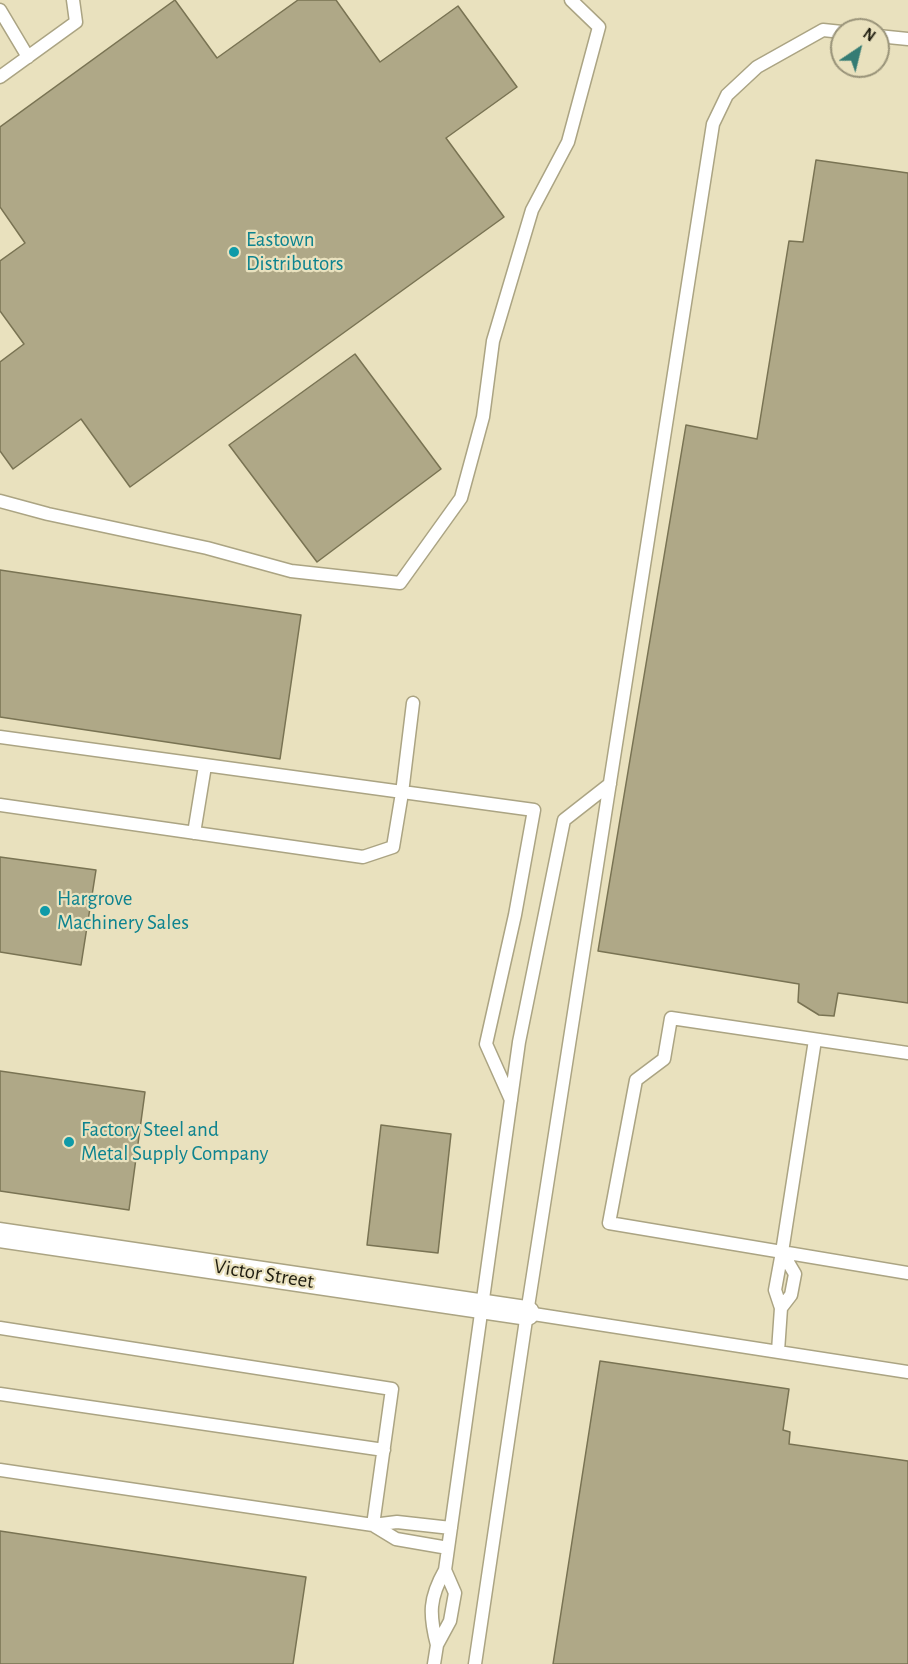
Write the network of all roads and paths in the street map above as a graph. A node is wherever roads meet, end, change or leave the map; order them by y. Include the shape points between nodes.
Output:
1 (73, 0) edge
2 (571, 0) edge
3 (0, 10) edge
4 (830, 31) edge
5 (890, 37) edge
6 (908, 39) edge
7 (28, 57) junction
8 (0, 77) edge
9 (0, 501) edge
10 (412, 704) dead end
11 (0, 737) edge
12 (205, 766) junction
13 (610, 784) junction
14 (402, 793) junction
15 (0, 805) edge
16 (194, 833) junction
17 (815, 1040) junction
18 (908, 1053) edge
19 (511, 1100) junction
20 (0, 1235) edge
21 (782, 1252) junction
22 (908, 1273) edge
23 (482, 1307) junction
24 (781, 1308) junction
25 (527, 1313) junction
26 (0, 1328) edge
27 (778, 1351) junction
28 (908, 1372) edge
29 (0, 1394) edge
30 (384, 1450) junction
31 (0, 1470) edge
32 (373, 1525) junction
33 (451, 1528) junction
34 (448, 1548) junction
35 (445, 1570) junction
36 (436, 1645) junction
37 (434, 1664) edge
38 (475, 1664) edge

1 - 7 lane via 76,22
2 - 9 lane via 599,27 568,142 532,210 493,341 483,417 461,498 400,583 291,571
3 - 7 lane
4 - 13 lane via 823,30 757,67 727,95 713,124
5 - 6 lane
7 - 8 lane
10 - 14 lane
11 - 12 lane
12 - 14 lane
12 - 16 lane
13 - 19 lane via 564,820
13 - 25 lane
14 - 16 lane via 393,847 363,857
14 - 19 lane via 534,810 486,1044
15 - 16 lane
17 - 18 lane
17 - 21 lane
17 - 21 lane via 671,1018 664,1059 636,1080 609,1223
19 - 23 lane
20 - 23 street, Victor Street
21 - 22 lane
21 - 24 lane via 775,1290
21 - 24 lane via 795,1274 790,1295
23 - 25 street, Victor Street
23 - 33 lane
24 - 27 lane
25 - 27 lane
25 - 38 lane
26 - 30 lane via 392,1389
27 - 28 lane
29 - 30 lane
30 - 32 lane
31 - 32 lane
32 - 33 lane via 397,1522
32 - 34 lane via 396,1539
33 - 34 lane
34 - 35 lane
35 - 36 lane via 434,1588 431,1620
35 - 36 lane via 455,1593 450,1621
36 - 37 lane

